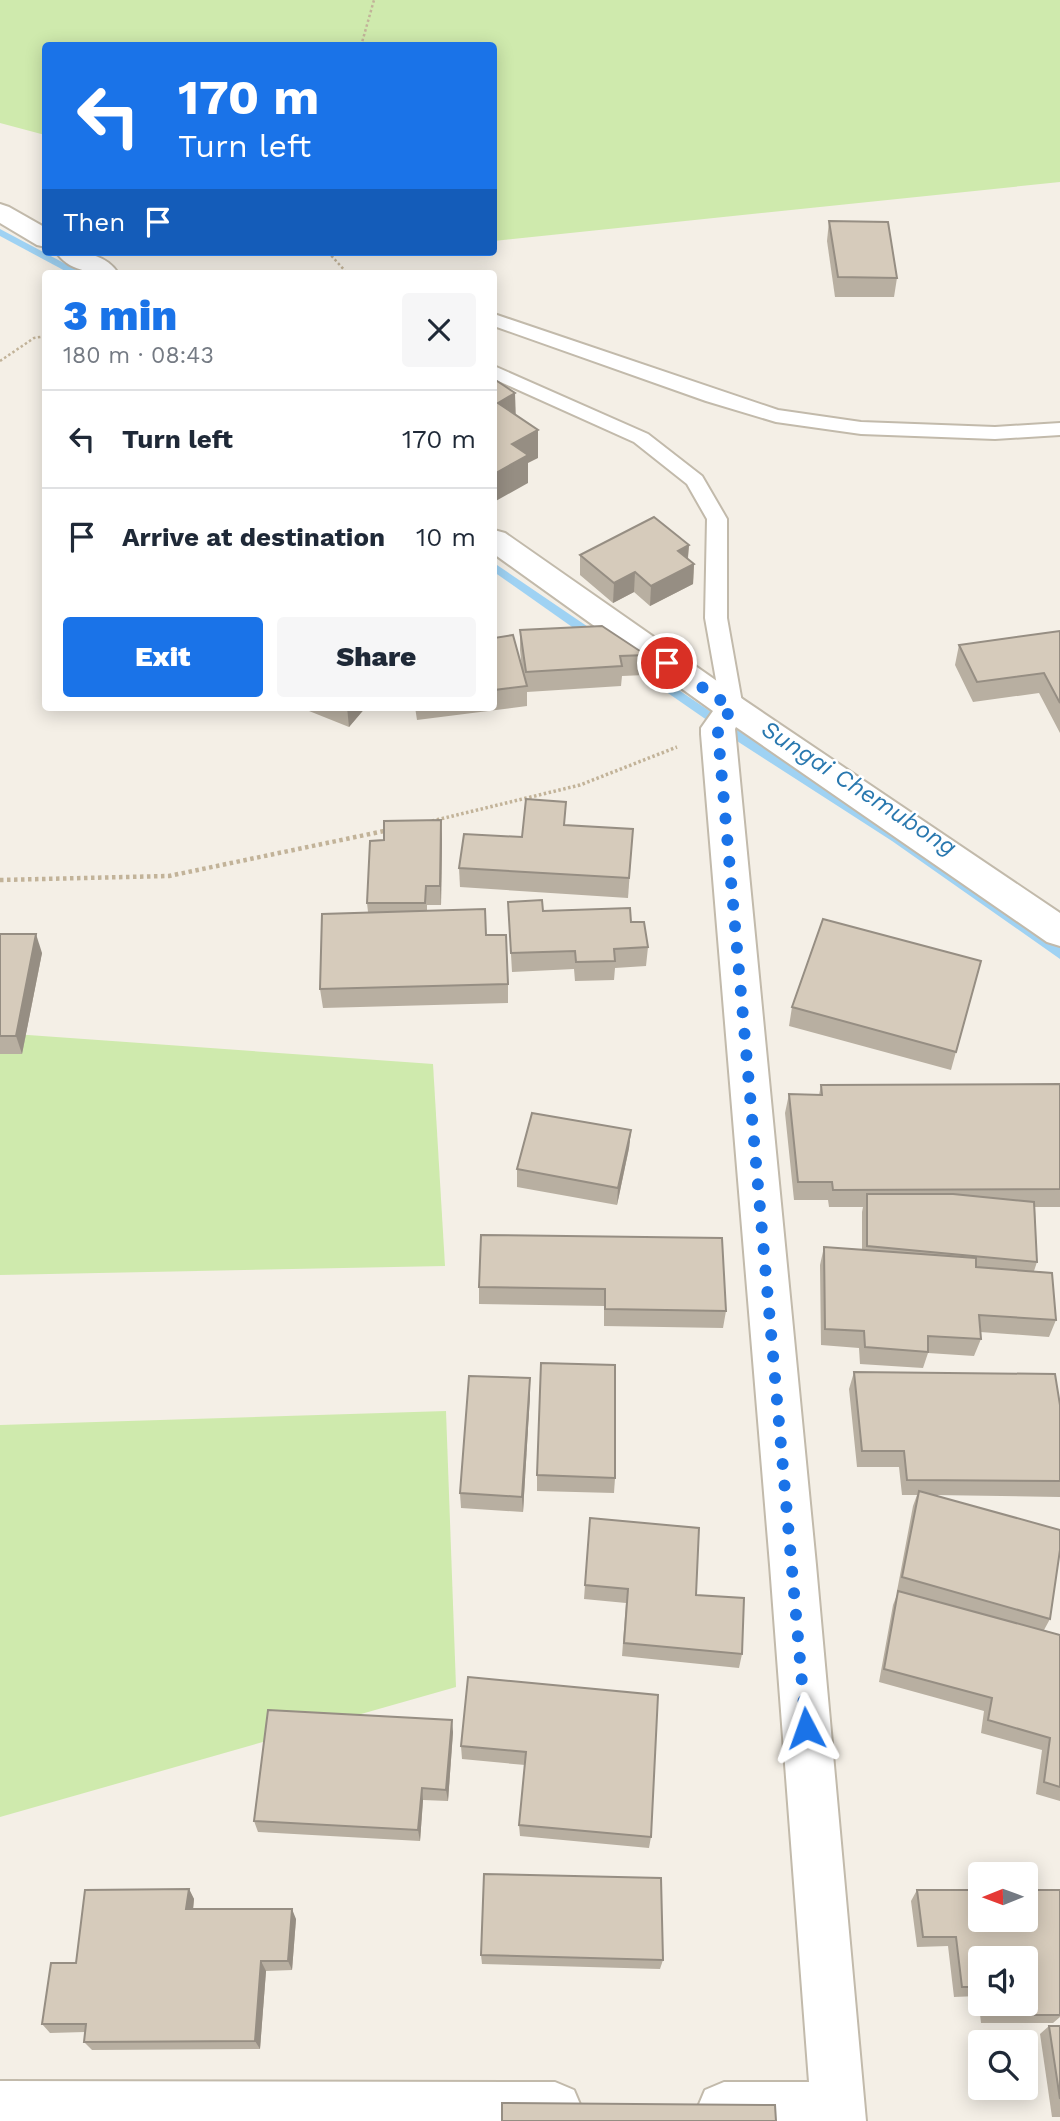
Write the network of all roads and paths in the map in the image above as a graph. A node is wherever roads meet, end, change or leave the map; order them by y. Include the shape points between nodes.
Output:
1 (374, 0) edge
2 (362, 42) edge
3 (0, 212) edge
4 (42, 237) edge
5 (76, 256) edge
6 (331, 256) edge
7 (100, 270) edge
8 (343, 270) edge
9 (497, 321) edge
10 (42, 337) edge
11 (0, 361) edge
12 (497, 373) edge
13 (1060, 429) edge
14 (497, 542) edge
15 (724, 722) junction
16 (419, 824) edge
17 (393, 829) edge
18 (0, 880) edge
19 (1060, 932) edge
20 (0, 2108) edge
21 (600, 2109) edge
22 (684, 2109) edge
23 (838, 2115) edge

1 - 2 path
3 - 4 street
5 - 7 street
6 - 8 path
9 - 13 lane via 776,415 861,428 995,433
10 - 11 path
12 - 15 lane via 642,438 695,480 717,519 716,618
14 - 15 street
15 - 16 path via 580,785
15 - 19 street
15 - 23 street
17 - 18 path via 169,876
20 - 21 street
22 - 23 street

